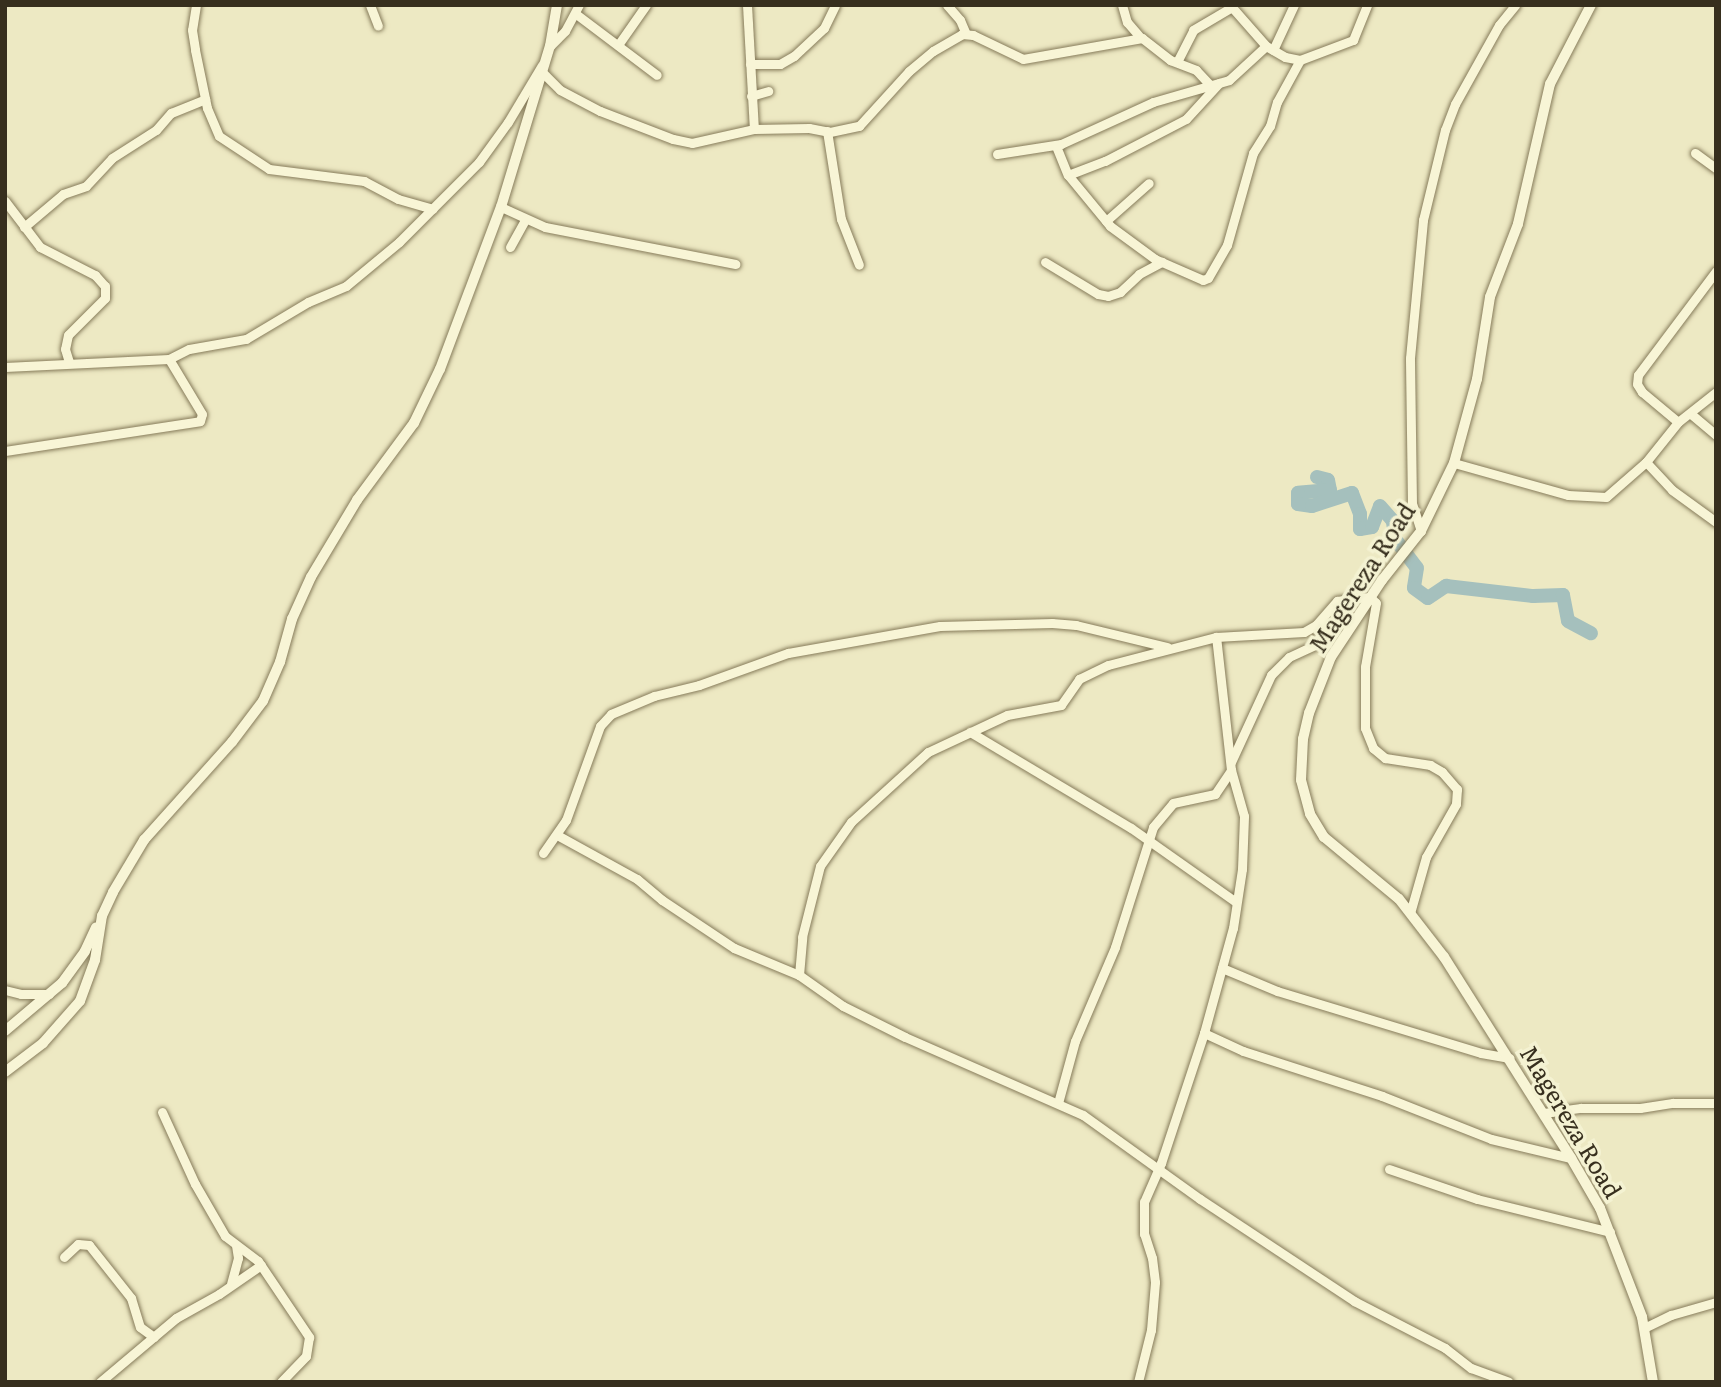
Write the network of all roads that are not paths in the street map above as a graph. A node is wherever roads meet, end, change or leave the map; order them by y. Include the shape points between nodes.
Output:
1 (196, 5) edge
2 (370, 5) edge
3 (557, 5) edge
4 (646, 5) edge
5 (747, 5) edge
6 (835, 5) edge
7 (947, 5) edge
8 (1122, 5) edge
9 (1294, 5) edge
10 (1367, 5) edge
11 (1515, 5) edge
12 (1591, 5) edge
13 (1231, 6) edge
14 (577, 10) edge
15 (378, 26) dead end
16 (966, 34) junction
17 (1140, 37) junction
18 (618, 45) junction
19 (1270, 48) junction
20 (548, 52) junction
21 (1300, 60) junction
22 (1177, 62) junction
23 (750, 65) junction
24 (542, 72) junction
25 (657, 75) dead end
26 (1214, 84) junction
27 (768, 91) dead end
28 (751, 96) junction
29 (205, 99) junction
30 (754, 129) junction
31 (827, 131) junction
32 (1056, 146) junction
33 (1695, 153) dead end
34 (997, 154) dead end
35 (1716, 168) edge
36 (1068, 174) junction
37 (1149, 183) dead end
38 (5, 201) edge
39 (501, 207) junction
40 (433, 209) junction
41 (525, 220) junction
42 (1106, 221) junction
43 (24, 227) junction
44 (510, 247) dead end
45 (1045, 262) dead end
46 (1162, 262) junction
47 (735, 264) dead end
48 (859, 265) dead end
49 (1716, 271) edge
50 (169, 359) junction
51 (69, 362) junction
52 (5, 367) edge
53 (1716, 392) edge
54 (1691, 414) junction
55 (1678, 422) junction
56 (1716, 435) edge
57 (5, 451) edge
58 (1646, 462) junction
59 (1454, 463) junction
60 (1716, 522) edge
61 (1421, 531) junction
62 (1370, 597) junction
63 (1321, 621) junction
64 (1216, 637) junction
65 (1168, 647) junction
66 (970, 732) junction
67 (1231, 766) junction
68 (557, 835) junction
69 (1148, 839) junction
70 (543, 853) dead end
71 (1236, 902) junction
72 (1410, 913) junction
73 (102, 916) junction
74 (1222, 968) junction
75 (799, 975) junction
76 (5, 990) edge
77 (49, 994) junction
78 (5, 1031) edge
79 (1204, 1033) junction
80 (1510, 1058) junction
81 (5, 1072) edge
82 (1058, 1103) junction
83 (1716, 1103) edge
84 (162, 1112) dead end
85 (1544, 1113) junction
86 (1571, 1157) junction
87 (1158, 1167) junction
88 (1390, 1169) dead end
89 (1610, 1232) junction
90 (236, 1245) junction
91 (64, 1256) dead end
92 (261, 1265) junction
93 (231, 1284) junction
94 (1716, 1302) edge
95 (1644, 1328) junction
96 (154, 1337) junction
97 (100, 1382) edge
98 (281, 1382) edge
99 (1138, 1382) edge
100 (1509, 1382) edge
101 (1653, 1382) edge

1 - 29 street via 192,30
2 - 15 street
3 - 20 street
4 - 18 street
5 - 23 street
6 - 23 street via 824,28 794,56 780,64
7 - 16 street
8 - 17 street via 1127,22
9 - 19 street
10 - 21 street via 1353,40
11 - 61 street via 1455,104 1423,220 1410,358 1412,504
12 - 59 street, Magereza Road via 1550,84 1518,224 1490,297 1477,380
13 - 19 street
13 - 22 street via 1193,30
14 - 18 street
14 - 20 street
16 - 17 street via 1023,59
16 - 31 street via 947,41 909,71 864,123
17 - 22 street
18 - 25 street
19 - 21 street
19 - 26 street via 1236,75
20 - 24 street
20 - 40 street via 485,155
21 - 46 street via 1253,153 1227,245 1208,278 1192,277
22 - 26 street
23 - 28 street
24 - 30 street via 581,102 681,141 697,142
24 - 39 street
26 - 32 street via 1153,102
26 - 36 street via 1192,115 1180,123 1105,162
27 - 28 street
28 - 30 street
29 - 40 street via 217,133 257,164 303,176 364,181 398,199
29 - 43 street via 171,113 156,130 112,158 86,186 63,194
30 - 31 street
31 - 48 street via 841,219
32 - 34 street
32 - 36 street
33 - 35 street
36 - 42 street
37 - 42 street
38 - 43 street
39 - 41 street
39 - 73 street via 429,392 405,438 357,500 310,577 263,701 144,840
40 - 50 street via 346,286 308,302 246,340 190,349
41 - 44 street
41 - 47 street
42 - 46 street
43 - 51 street via 45,251 95,275 106,286 105,298 68,335 65,349
45 - 46 street via 1108,296
49 - 55 street via 1638,375 1642,392
50 - 51 street
50 - 57 street via 202,414 200,421
51 - 52 street
53 - 54 street
54 - 55 street
54 - 56 street
55 - 58 street
58 - 59 street via 1613,493 1596,498 1568,495
58 - 60 street via 1672,490
59 - 61 street, Magereza Road
61 - 62 street, Magereza Road
62 - 63 street via 1337,601
62 - 72 street, Magereza Road via 1331,657 1312,703 1303,739 1301,780 1310,814 1324,837 1386,887
62 - 72 street via 1376,607 1364,667 1368,740 1381,757 1421,761 1436,768 1457,792 1454,810 1426,857
63 - 64 street via 1297,633
63 - 67 street via 1319,643 1289,657 1271,675
64 - 65 street
64 - 67 street
65 - 66 street via 1083,676 1061,705 1007,715
65 - 68 street via 1052,623 940,626 788,653 654,696 606,718 595,733
66 - 69 street
66 - 75 street via 920,758 851,822 834,844 820,866 802,937
67 - 69 street via 1215,794 1167,807
67 - 71 street via 1245,834
68 - 70 street
68 - 75 street via 637,879 734,948
69 - 71 street
69 - 82 street via 1115,947 1075,1041
71 - 74 street
72 - 80 street, Magereza Road
73 - 77 street via 78,963
73 - 81 street via 95,960 80,1001 43,1043
74 - 79 street
74 - 80 street via 1277,991
75 - 82 street via 843,1006 905,1037
76 - 77 street
77 - 78 street
79 - 86 street via 1491,1139
79 - 87 street
80 - 85 street, Magereza Road
82 - 87 street
83 - 85 street
84 - 90 street via 195,1185 225,1236
85 - 86 street, Magereza Road
86 - 89 street, Magereza Road
87 - 99 street via 1142,1214 1155,1282 1151,1330
87 - 100 street via 1354,1301 1445,1348 1471,1368
88 - 89 street via 1485,1201
89 - 95 street, Magereza Road
90 - 92 street
90 - 93 street via 238,1258
91 - 96 street via 78,1244 89,1245 131,1298 140,1327
92 - 93 street
92 - 98 street via 309,1337 306,1356
93 - 96 street
94 - 95 street
95 - 101 street, Magereza Road
96 - 97 street

